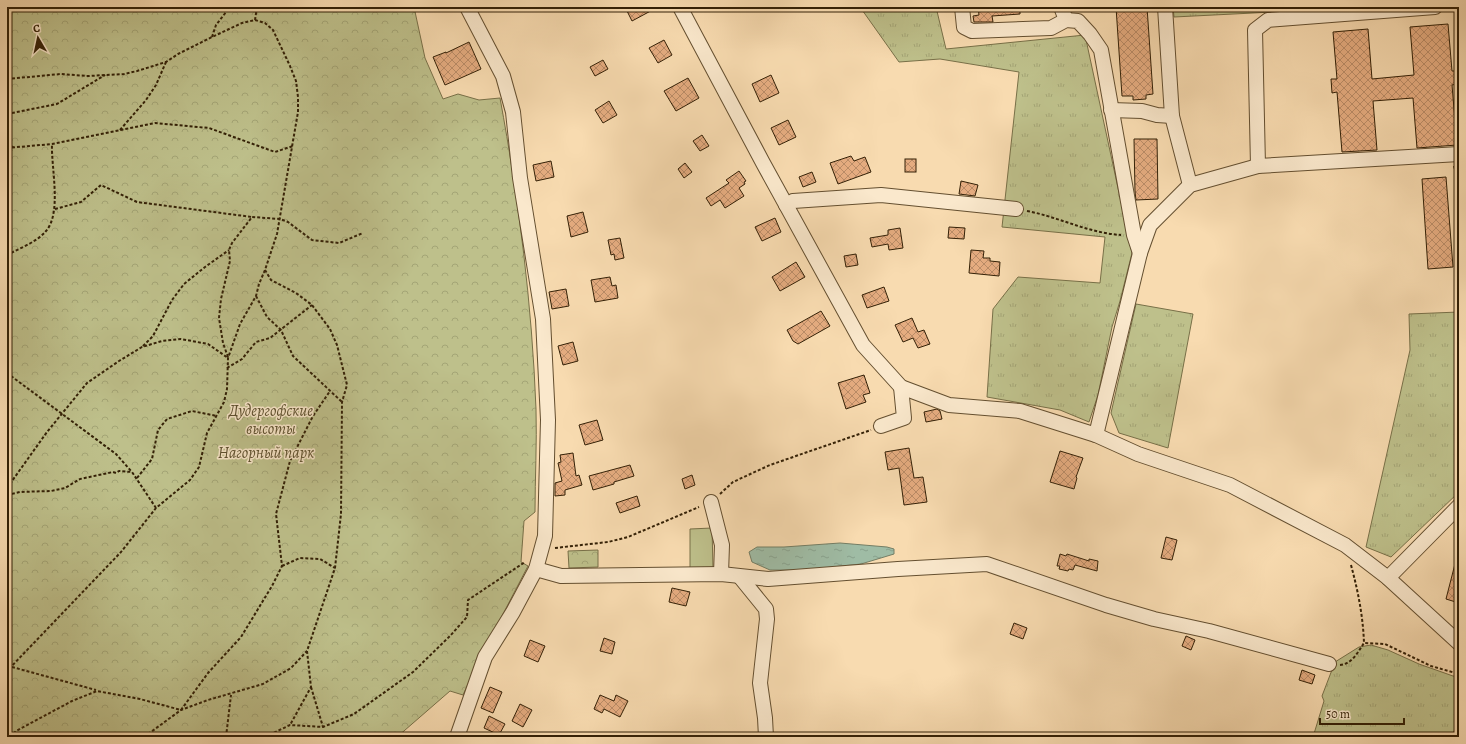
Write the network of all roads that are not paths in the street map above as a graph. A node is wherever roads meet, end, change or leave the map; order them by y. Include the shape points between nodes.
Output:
1 (467, 7) edge
2 (680, 7) edge
3 (962, 7) edge
4 (1165, 7) edge
5 (1435, 7) edge
6 (1064, 13) edge
7 (1111, 110) junction
8 (1172, 116) junction
9 (1455, 155) edge
10 (1258, 166) junction
11 (1190, 185) junction
12 (786, 204) junction
13 (1016, 209) road end
14 (1140, 252) junction
15 (901, 387) junction
16 (881, 426) dead end
17 (1096, 435) junction
18 (711, 502) dead end
19 (1459, 506) edge
20 (536, 569) junction
21 (721, 574) junction
22 (740, 577) junction
23 (1388, 578) junction
24 (1459, 643) edge
25 (1329, 664) road end
26 (457, 737) edge
27 (766, 737) edge

1 - 20 street via 503,76 513,112 520,178 543,319 548,420 545,536
2 - 12 street
3 - 6 street via 964,27 972,30 1051,28
4 - 8 street
5 - 10 street via 1268,20 1255,30
6 - 7 street via 1078,20 1101,50
7 - 8 street via 1142,111
7 - 14 street via 1134,235
8 - 11 street
9 - 10 street
10 - 11 street
11 - 14 street via 1150,225
12 - 13 street via 793,201 881,195
12 - 15 street via 863,345
14 - 17 street
15 - 16 street via 904,418
15 - 17 street via 949,405 1020,411
17 - 23 street via 1138,454 1230,485 1345,545
18 - 21 street via 722,545
19 - 23 street
20 - 21 street via 561,576
20 - 26 street via 485,657
21 - 22 street
22 - 25 street via 768,579 987,564 1126,611
22 - 27 street via 766,609 760,683
23 - 24 street

